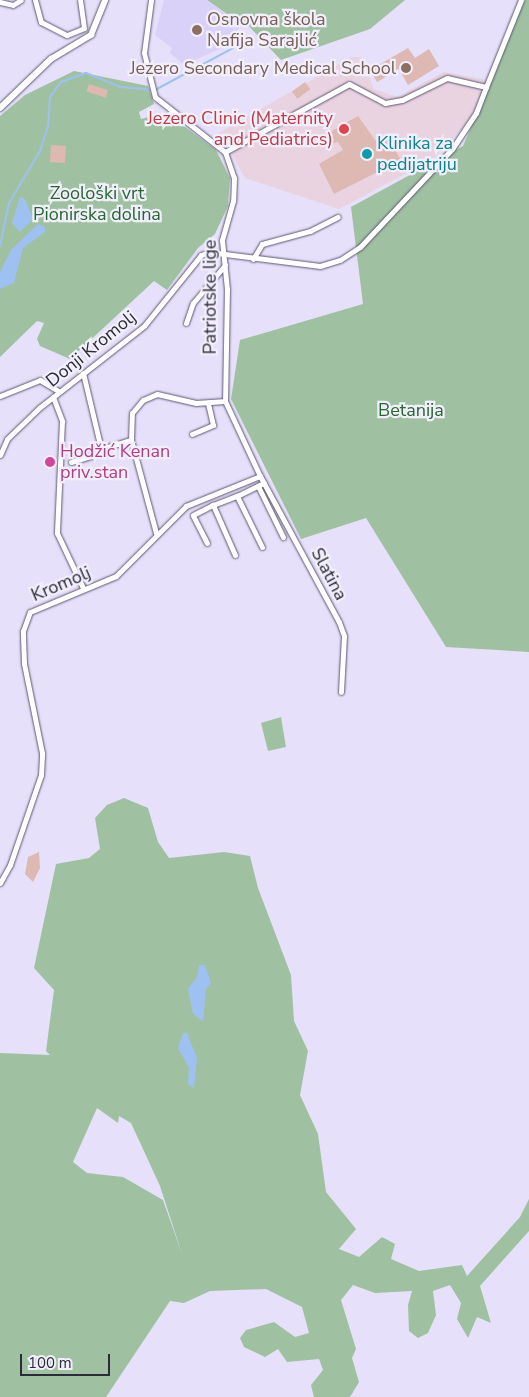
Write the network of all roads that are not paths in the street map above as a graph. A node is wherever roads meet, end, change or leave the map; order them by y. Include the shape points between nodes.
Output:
1 (21, 0) edge
2 (35, 0) edge
3 (80, 0) edge
4 (105, 0) edge
5 (152, 0) edge
6 (521, 0) edge
7 (0, 2) edge
8 (486, 87) junction
9 (0, 108) edge
10 (225, 152) junction
11 (338, 217) dead end
12 (224, 255) junction
13 (253, 259) junction
14 (225, 265) junction
15 (186, 323) dead end
16 (83, 374) junction
17 (58, 392) junction
18 (0, 396) edge
19 (52, 397) junction
20 (225, 401) junction
21 (208, 403) junction
22 (192, 434) dead end
23 (131, 440) junction
24 (100, 449) junction
25 (0, 456) edge
26 (71, 462) dead end
27 (260, 476) junction
28 (261, 485) junction
29 (237, 496) junction
30 (214, 506) junction
31 (156, 533) junction
32 (282, 537) dead end
33 (207, 543) dead end
34 (262, 546) dead end
35 (235, 555) dead end
36 (83, 588) junction
37 (341, 692) dead end
38 (0, 883) edge

1 - 7 street via 13,5
2 - 3 street via 41,22 62,34 71,35 82,31 85,23
4 - 9 street via 92,35 51,59
5 - 10 street via 144,53 154,94 162,105
6 - 8 street
8 - 10 street via 447,78 402,100 385,103 349,84
8 - 13 street via 476,113 452,149 360,247 340,260 320,266
10 - 12 street, Patriotske lige via 234,178 233,201 222,240
11 - 13 street via 310,231 262,244
12 - 13 street
12 - 14 street, Patriotske lige
12 - 16 street, Donji Kromolj via 200,255 144,326
14 - 15 street via 193,303
14 - 20 street, Patriotske lige
16 - 17 street, Donji Kromolj
16 - 24 street
17 - 18 street via 40,380
17 - 19 street, Donji Kromolj
19 - 25 street, Donji Kromolj via 16,428
19 - 36 street via 62,421 57,533
20 - 21 street
20 - 27 street, Patriotske lige
21 - 22 street via 213,425
21 - 23 street via 167,395 149,397 132,413
23 - 24 street
23 - 31 street
24 - 26 street via 97,454
27 - 28 street, Slatina
27 - 31 street, Kromolj via 186,506
28 - 29 street
28 - 32 street
28 - 37 street, Slatina via 339,622 344,636
29 - 30 street
29 - 34 street
30 - 33 street via 193,515
30 - 35 street
31 - 36 street, Kromolj via 116,576
36 - 38 street, Kromolj via 39,607 25,621 26,686 42,753 41,776 10,865

